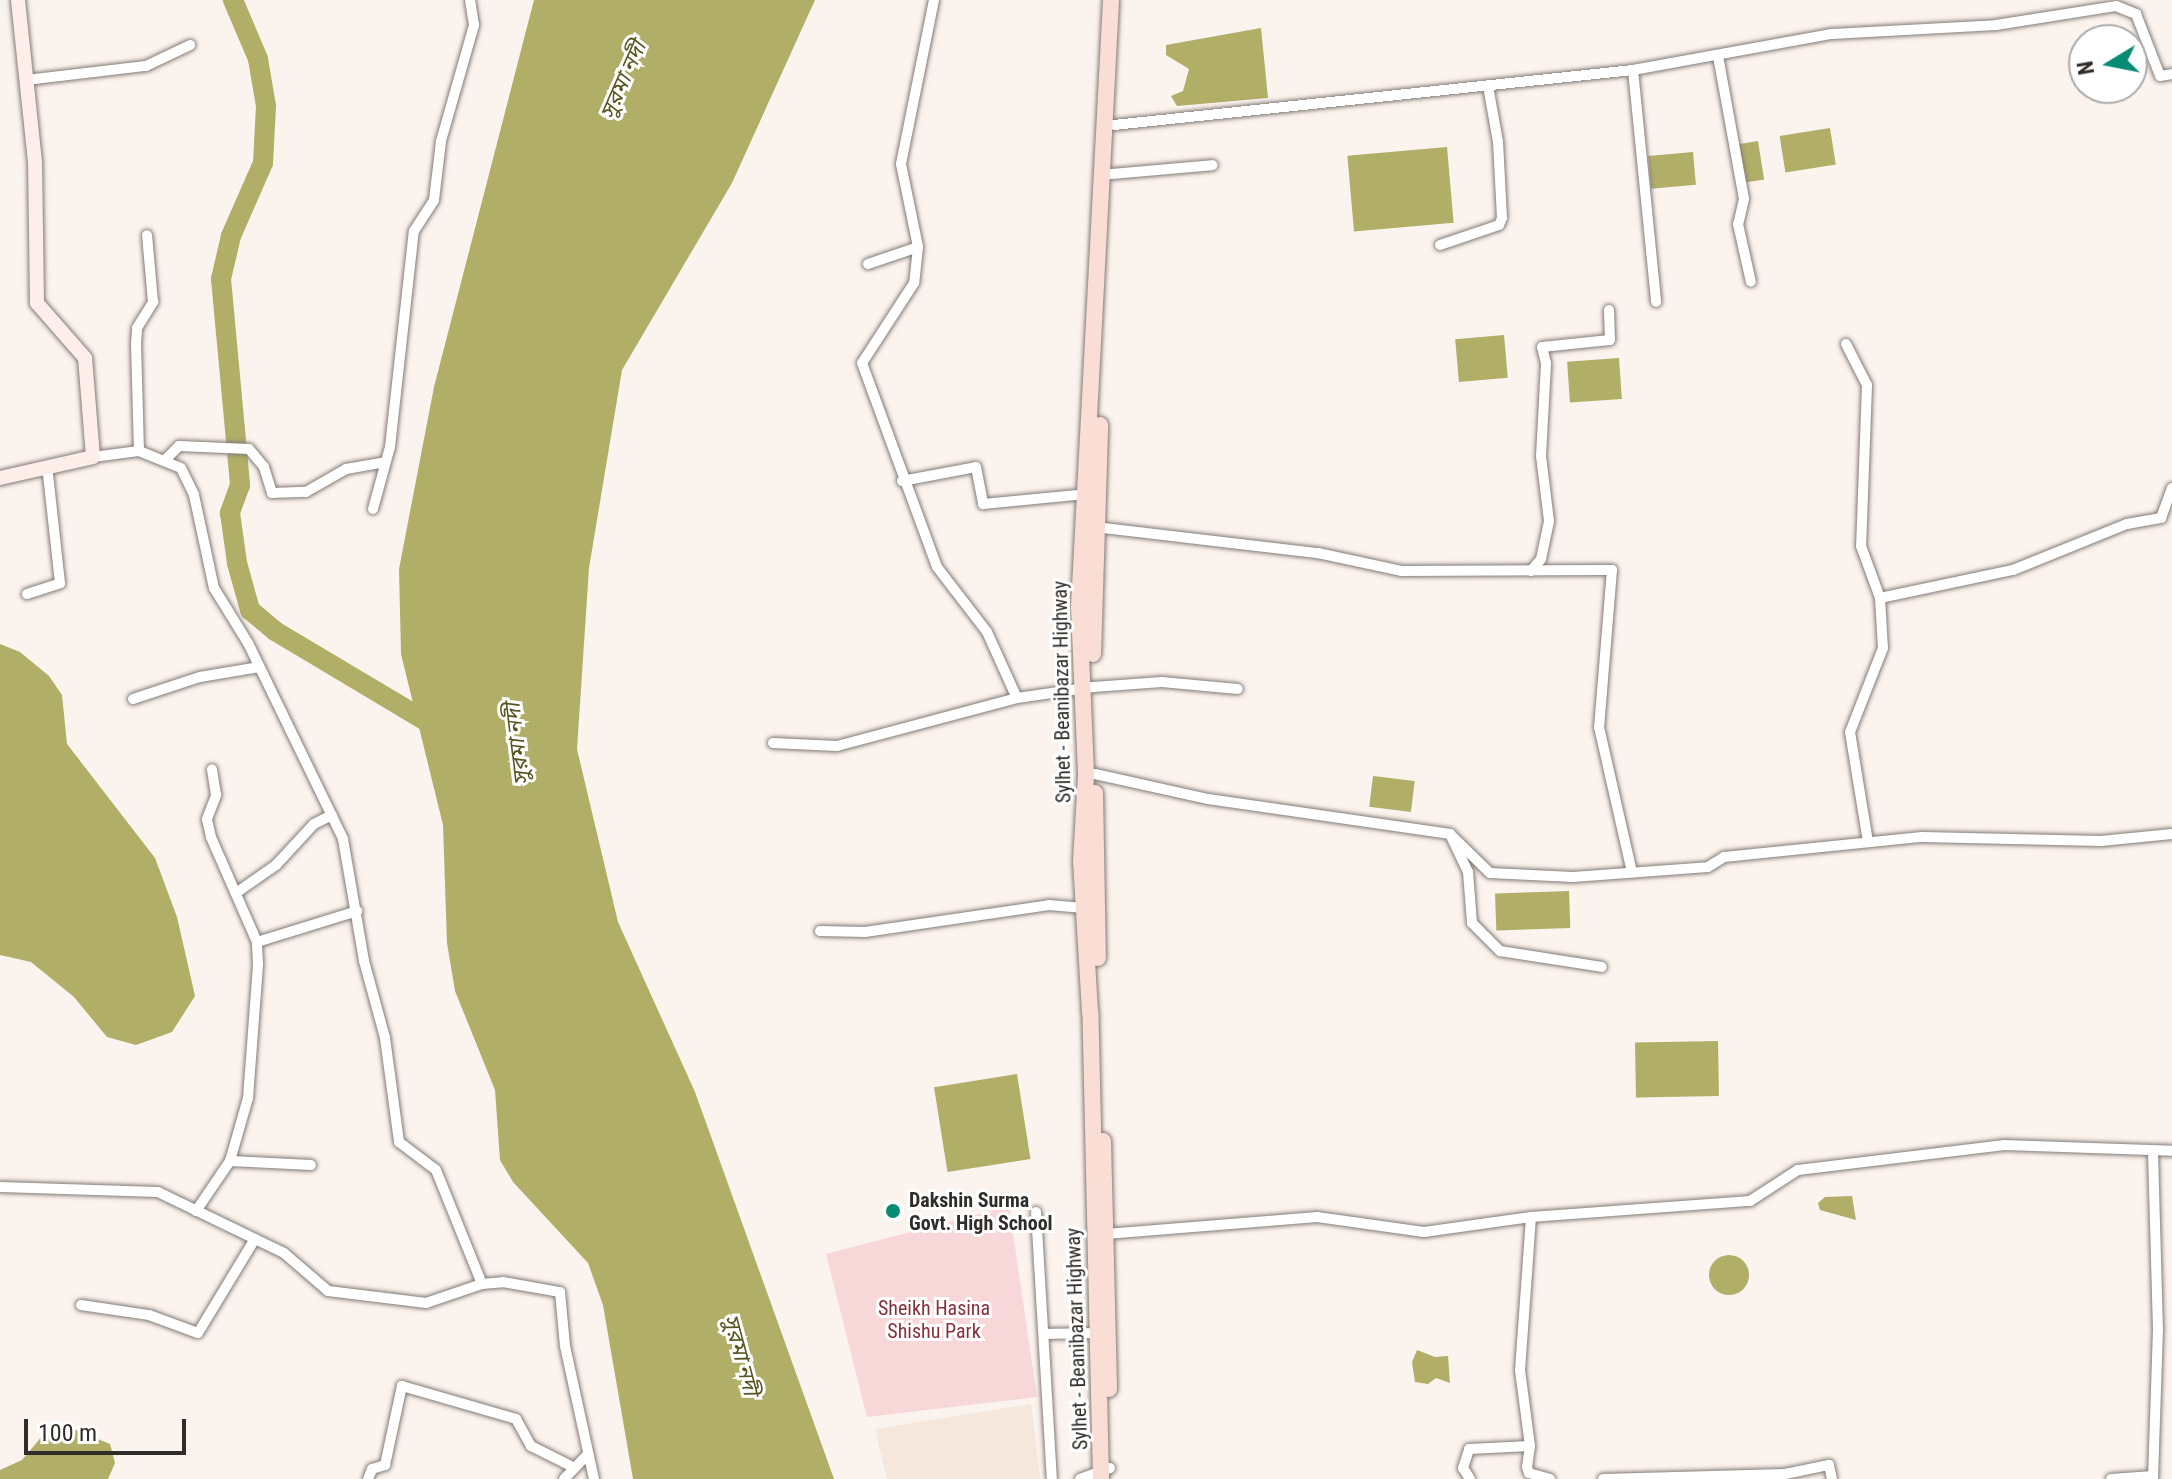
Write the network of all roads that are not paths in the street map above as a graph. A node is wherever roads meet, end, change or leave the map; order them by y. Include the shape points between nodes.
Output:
1 (18, 0) edge
2 (470, 0) edge
3 (934, 0) edge
4 (1111, 0) edge
5 (1122, 0) edge
6 (190, 45) dead end
7 (1718, 56) junction
8 (1633, 70) junction
9 (2172, 74) edge
10 (26, 80) junction
11 (1488, 86) junction
12 (1114, 125) junction
13 (1213, 165) dead end
14 (1111, 174) junction
15 (147, 235) dead end
16 (1440, 245) dead end
17 (918, 247) junction
18 (868, 264) dead end
19 (1751, 282) dead end
20 (1656, 302) dead end
21 (1609, 310) dead end
22 (1846, 344) dead end
23 (139, 451) junction
24 (93, 457) junction
25 (167, 458) junction
26 (385, 462) junction
27 (47, 466) junction
28 (0, 478) edge
29 (902, 481) junction
30 (2172, 488) edge
31 (1083, 491) junction
32 (1096, 504) junction
33 (373, 509) dead end
34 (1095, 527) junction
35 (1531, 571) junction
36 (27, 594) dead end
37 (1880, 598) junction
38 (259, 667) junction
39 (1089, 687) junction
40 (1238, 689) dead end
41 (1017, 698) junction
42 (133, 699) dead end
43 (773, 743) dead end
44 (212, 769) dead end
45 (1095, 774) junction
46 (332, 815) junction
47 (1450, 834) junction
48 (2172, 834) edge
49 (1868, 842) junction
50 (1632, 872) junction
51 (236, 893) junction
52 (1084, 908) junction
53 (357, 911) junction
54 (820, 931) dead end
55 (257, 942) junction
56 (1602, 967) dead end
57 (2172, 1151) edge
58 (2153, 1153) junction
59 (230, 1161) junction
60 (311, 1165) dead end
61 (0, 1187) edge
62 (196, 1211) junction
63 (1036, 1212) dead end
64 (1531, 1217) junction
65 (1106, 1234) junction
66 (255, 1239) junction
67 (482, 1284) junction
68 (81, 1305) dead end
69 (1097, 1333) junction
70 (1044, 1334) junction
71 (1530, 1446) junction
72 (588, 1454) junction
73 (571, 1466) junction
74 (1106, 1474) edge
75 (1698, 1478) edge
76 (2153, 1478) edge
77 (368, 1479) edge
78 (564, 1479) edge
79 (594, 1479) edge
80 (1052, 1479) edge
81 (1080, 1479) edge
82 (1470, 1479) edge
83 (1550, 1479) edge
84 (1603, 1479) edge
85 (1832, 1479) edge
86 (2111, 1479) edge

1 - 10 street
2 - 26 street via 474,25 441,141 434,200 414,231 405,349
3 - 17 street via 901,164
4 - 31 main road, Sylhet - Beanibazar Highway
5 - 12 main road, Sylhet - Beanibazar Highway
6 - 10 street via 146,66
7 - 8 street
7 - 9 street via 1832,34 1996,25 2116,6 2136,14 2160,76
7 - 19 street via 1744,199 1738,224
8 - 11 street
8 - 20 street
10 - 24 street via 35,162 37,303 85,358
11 - 12 street
11 - 16 street via 1498,142 1502,218 1499,225
12 - 14 main road, Sylhet - Beanibazar Highway
13 - 14 street
14 - 32 main road, Sylhet - Beanibazar Highway
15 - 23 street via 153,302 137,328
17 - 18 street
17 - 29 street via 914,283 862,363
21 - 35 street via 1610,340 1542,347 1546,363 1541,456 1549,521 1541,559
22 - 37 street via 1867,385 1861,546
23 - 24 street
23 - 25 street
24 - 27 street
25 - 26 street via 179,446 244,449 264,467 272,493 306,492 346,469
25 - 38 street via 181,468 194,495 214,588
26 - 33 street
27 - 28 street
27 - 36 street via 60,583
29 - 31 street via 976,467 983,504
29 - 41 street via 937,567 955,598 987,632
30 - 37 street via 2161,518 2127,524 2013,570
31 - 32 street
31 - 39 main road, Sylhet - Beanibazar Highway via 1079,607
32 - 34 main road, Sylhet - Beanibazar Highway
34 - 35 street via 1318,553 1401,571
34 - 39 main road, Sylhet - Beanibazar Highway
35 - 50 street via 1606,568 1615,574 1601,665 1599,727
37 - 49 street via 1883,648 1850,732
38 - 42 street via 200,677
38 - 46 street
39 - 40 street via 1162,682
39 - 41 street
39 - 45 main road, Sylhet - Beanibazar Highway
39 - 52 main road, Sylhet - Beanibazar Highway
41 - 43 street via 837,746
44 - 51 street via 216,795 207,819
45 - 47 street via 1208,799
45 - 65 main road, Sylhet - Beanibazar Highway
46 - 51 street via 314,824 276,865
46 - 53 street via 343,839
47 - 50 street via 1490,873 1573,877
47 - 56 street via 1468,872 1472,923 1500,951
48 - 49 street via 2101,841 1922,837
49 - 50 street via 1724,857 1708,867
51 - 55 street
52 - 54 street via 1049,905 865,932
52 - 69 main road, Sylhet - Beanibazar Highway
53 - 55 street
53 - 67 street via 385,1038 399,1142 436,1170
55 - 59 street via 248,1098
57 - 58 street
58 - 64 street via 2004,1145 1798,1170 1750,1201
58 - 76 street via 2158,1331
59 - 60 street
59 - 62 street
61 - 62 street via 158,1192
62 - 66 street
63 - 70 street
64 - 65 street via 1424,1232 1317,1217
64 - 71 street via 1520,1370
65 - 74 main road, Sylhet - Beanibazar Highway
66 - 67 street via 284,1253 328,1291 426,1303
66 - 68 street via 198,1333 149,1315
67 - 72 street via 503,1282 560,1292 565,1346
69 - 70 street
69 - 74 main road, Sylhet - Beanibazar Highway
70 - 80 street
71 - 82 street via 1469,1449 1463,1468
71 - 83 street via 1529,1473
72 - 73 street
72 - 79 street
73 - 77 street via 531,1446 516,1419 402,1386 385,1465 372,1469
73 - 78 street
74 - 81 street
75 - 84 street
75 - 85 street via 1785,1474 1829,1465
76 - 86 street

